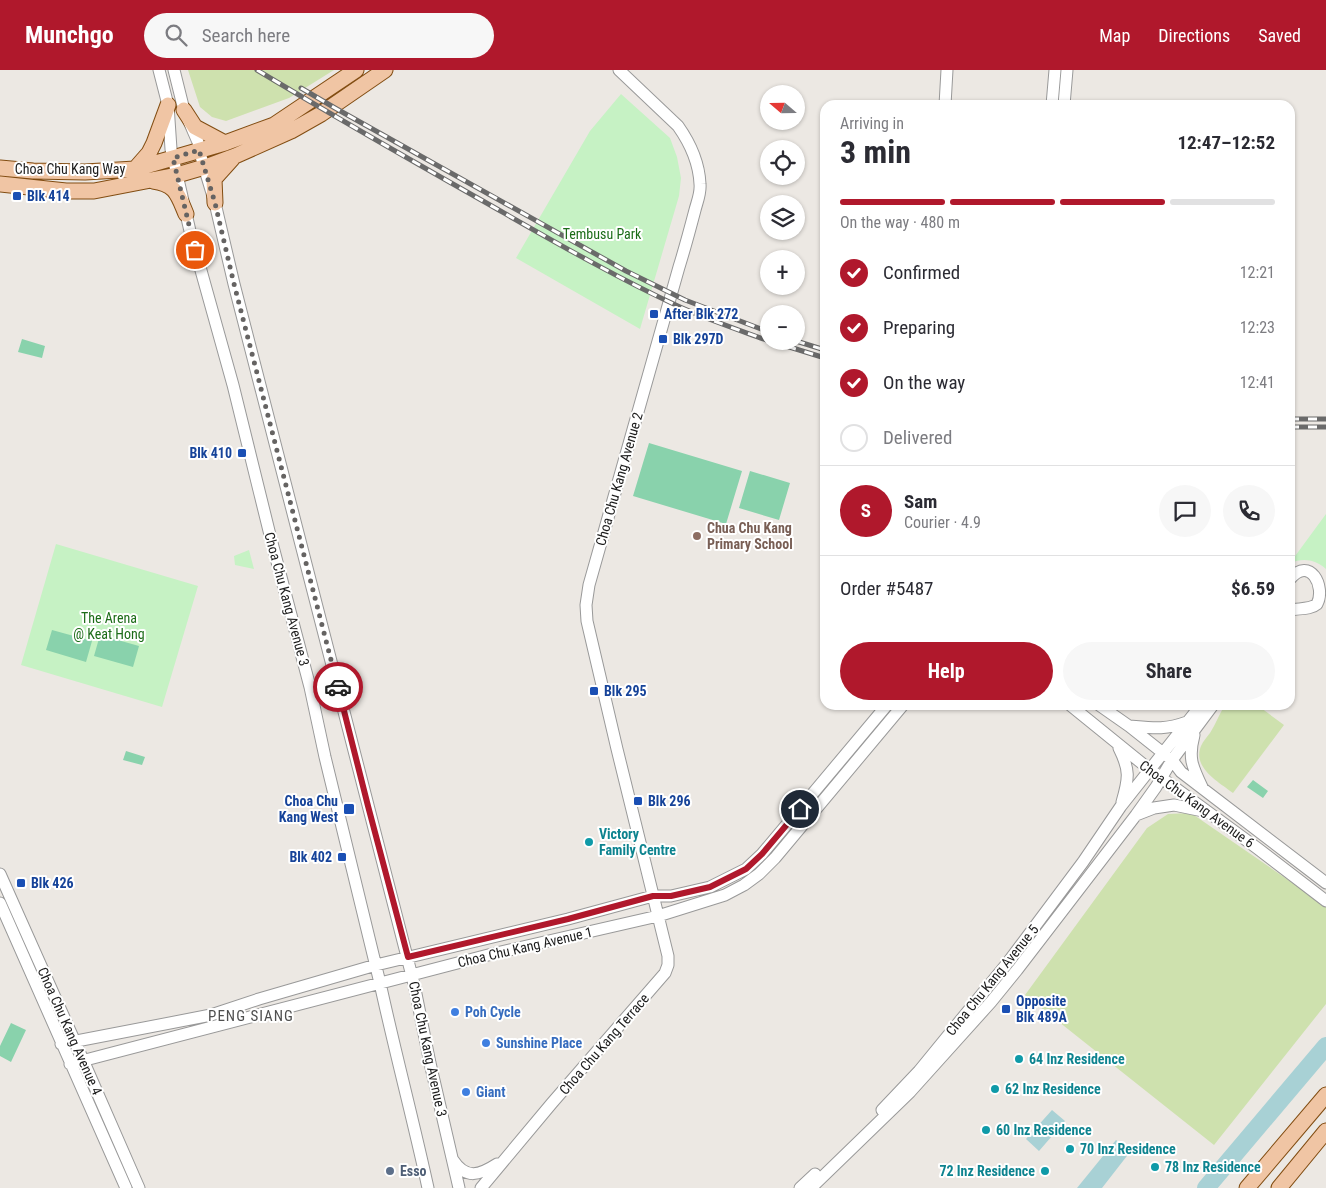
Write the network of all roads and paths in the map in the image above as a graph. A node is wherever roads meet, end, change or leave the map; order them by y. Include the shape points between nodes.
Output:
1 (159, 70) edge
2 (174, 70) edge
3 (356, 70) edge
4 (385, 70) edge
5 (619, 70) edge
6 (947, 70) edge
7 (1054, 70) edge
8 (1066, 70) edge
9 (945, 100) edge
10 (1052, 100) edge
11 (1064, 100) edge
12 (168, 105) junction
13 (184, 110) junction
14 (225, 142) junction
15 (199, 150) junction
16 (235, 156) junction
17 (173, 158) junction
18 (204, 167) junction
19 (0, 168) edge
20 (135, 169) junction
21 (177, 175) junction
22 (149, 180) junction
23 (0, 184) edge
24 (215, 203) junction
25 (186, 214) junction
26 (1295, 574) edge
27 (1295, 609) edge
28 (883, 710) edge
29 (899, 710) edge
30 (1076, 710) edge
31 (1105, 710) edge
32 (1199, 710) edge
33 (1208, 710) edge
34 (1129, 726) junction
35 (1192, 726) junction
36 (1117, 744) junction
37 (1167, 756) junction
38 (1150, 770) junction
39 (1161, 778) junction
40 (1203, 790) junction
41 (1121, 806) junction
42 (1207, 812) junction
43 (1136, 815) junction
44 (0, 874) edge
45 (1326, 883) edge
46 (653, 896) junction
47 (1326, 900) edge
48 (0, 902) edge
49 (658, 916) junction
50 (408, 957) junction
51 (376, 965) junction
52 (412, 975) junction
53 (380, 983) junction
54 (74, 1042) junction
55 (62, 1044) junction
56 (941, 1050) junction
57 (83, 1060) junction
58 (70, 1064) junction
59 (1326, 1095) edge
60 (1326, 1131) edge
61 (452, 1159) junction
62 (505, 1159) junction
63 (126, 1188) edge
64 (139, 1188) edge
65 (428, 1188) edge
66 (459, 1188) edge
67 (481, 1188) edge
68 (800, 1188) edge
69 (811, 1188) edge
70 (1247, 1188) edge
71 (1279, 1188) edge

1 - 12 street, Choa Chu Kang Avenue 3
2 - 13 street, Choa Chu Kang Avenue 3
3 - 14 main road, Choa Chu Kang Way via 274,125
4 - 16 main road, Choa Chu Kang Way via 322,114
5 - 46 street, Choa Chu Kang Avenue 2 via 678,126 693,152 700,185 586,605 587,621
6 - 9 street
7 - 10 street
8 - 11 street
12 - 17 street, Choa Chu Kang Avenue 3
12 - 20 main road via 154,144
13 - 14 main road via 195,127
13 - 15 street, Choa Chu Kang Avenue 3
14 - 15 main road, Choa Chu Kang Way
15 - 17 main road, Choa Chu Kang Way
15 - 18 street, Choa Chu Kang Avenue 3
16 - 18 main road, Choa Chu Kang Way
16 - 24 main road via 214,179
17 - 20 main road, Choa Chu Kang Way
17 - 21 street, Choa Chu Kang Avenue 3
18 - 21 main road, Choa Chu Kang Way
18 - 24 street, Choa Chu Kang Avenue 3
19 - 20 main road, Choa Chu Kang Way via 33,172
21 - 22 main road, Choa Chu Kang Way
21 - 25 street, Choa Chu Kang Avenue 3
22 - 23 main road, Choa Chu Kang Way via 94,191
22 - 25 main road via 164,182 176,191
24 - 50 street, Choa Chu Kang Avenue 3
25 - 51 street, Choa Chu Kang Avenue 3 via 310,687
26 - 27 street via 1302,570 1316,573 1324,590 1317,604
28 - 46 street, Choa Chu Kang Avenue 1 via 746,869 710,887 671,896
29 - 49 street, Choa Chu Kang Avenue 1 via 759,874 725,895
30 - 36 street, Choa Chu Kang Avenue 6
31 - 34 street, Choa Chu Kang Avenue 6
32 - 35 street
33 - 35 street
34 - 35 street via 1158,729
34 - 37 street, Choa Chu Kang Avenue 6
35 - 37 street
35 - 40 street via 1190,750
36 - 38 street, Choa Chu Kang Avenue 6
36 - 41 street via 1128,773
37 - 38 street, Choa Chu Kang Avenue 5
37 - 39 street, Choa Chu Kang Avenue 5
37 - 40 street, Choa Chu Kang Avenue 6 via 1180,772
38 - 39 street, Choa Chu Kang Avenue 6
38 - 41 street, Choa Chu Kang Avenue 5
39 - 42 street, Choa Chu Kang Avenue 6
39 - 43 street, Choa Chu Kang Avenue 5
40 - 45 street, Choa Chu Kang Avenue 6
41 - 56 street, Choa Chu Kang Avenue 5 via 1047,912
42 - 43 street via 1174,805
42 - 47 street, Choa Chu Kang Avenue 6
43 - 56 street, Choa Chu Kang Avenue 5 via 991,1002
44 - 54 street, Choa Chu Kang Avenue 4
46 - 49 street, Choa Chu Kang Avenue 2
46 - 50 street, Choa Chu Kang Avenue 1
48 - 55 street, Choa Chu Kang Avenue 4
49 - 52 street, Choa Chu Kang Avenue 1
49 - 62 street, Choa Chu Kang Terrace via 668,956 665,973
50 - 51 street, Choa Chu Kang Avenue 1
50 - 52 street, Choa Chu Kang Avenue 3
51 - 53 street, Choa Chu Kang Avenue 3
51 - 54 street, Choa Chu Kang Avenue 1 via 211,1015
52 - 53 street, Choa Chu Kang Avenue 1
52 - 61 street, Choa Chu Kang Avenue 3
53 - 57 street, Choa Chu Kang Avenue 1
53 - 65 street, Choa Chu Kang Avenue 3
54 - 55 street, Choa Chu Kang Avenue 1
54 - 57 street, Choa Chu Kang Avenue 4
55 - 58 street, Choa Chu Kang Avenue 4
56 - 68 street, Choa Chu Kang Avenue 5
56 - 69 street, Choa Chu Kang Avenue 5 via 910,1092
57 - 58 street, Choa Chu Kang Avenue 1
57 - 64 street, Choa Chu Kang Avenue 4
58 - 63 street, Choa Chu Kang Avenue 4
59 - 70 main road
60 - 71 main road
61 - 62 street, Choa Chu Kang Terrace via 462,1170 473,1174 482,1173
61 - 66 street, Choa Chu Kang Avenue 3
62 - 67 street, Choa Chu Kang Terrace

